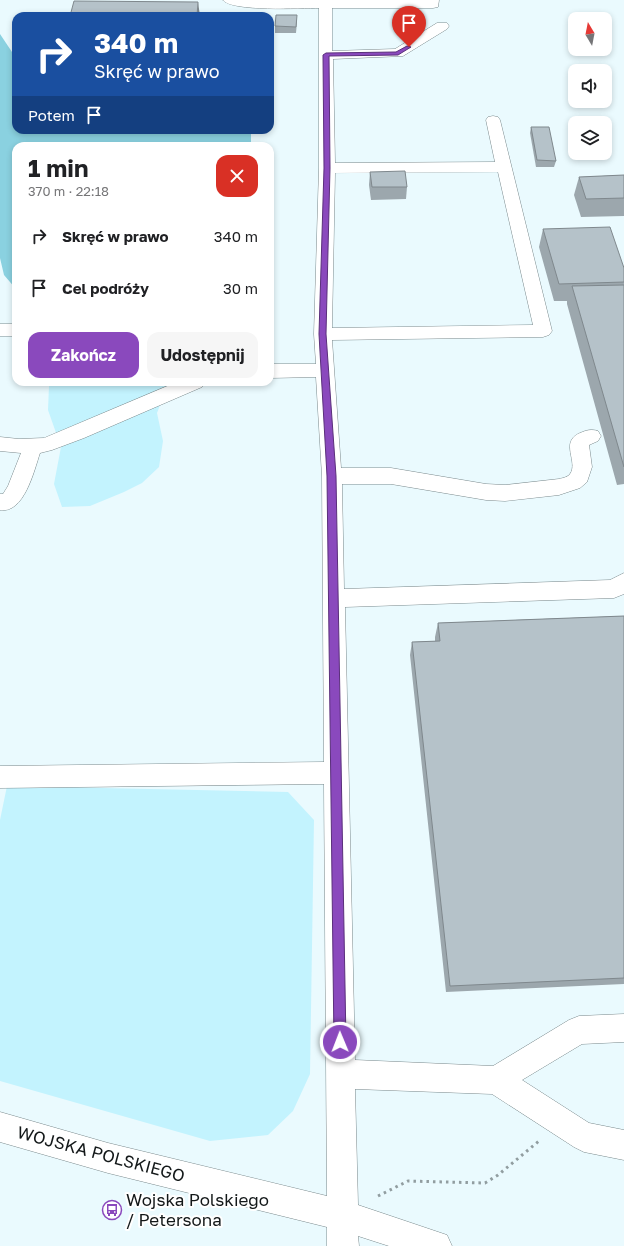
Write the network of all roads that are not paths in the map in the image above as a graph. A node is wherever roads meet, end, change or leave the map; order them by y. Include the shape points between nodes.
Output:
1 (433, 0) edge
2 (325, 2) edge
3 (237, 7) edge
4 (442, 26) dead end
5 (326, 55) junction
6 (493, 120) dead end
7 (504, 167) junction
8 (327, 168) junction
9 (0, 330) edge
10 (12, 330) edge
11 (323, 334) junction
12 (324, 370) junction
13 (274, 371) edge
14 (186, 386) edge
15 (591, 436) dead end
16 (0, 444) edge
17 (33, 446) junction
18 (332, 476) junction
19 (0, 502) edge
20 (624, 582) edge
21 (334, 598) junction
22 (336, 774) junction
23 (0, 777) edge
24 (624, 1028) edge
25 (340, 1074) junction
26 (496, 1080) junction
27 (0, 1127) edge
28 (624, 1145) edge
29 (342, 1216) junction
30 (343, 1246) edge
31 (436, 1246) edge

1 - 2 street via 433,4
2 - 3 street
2 - 5 street
4 - 5 street via 398,53
5 - 8 street
6 - 7 street
7 - 8 street
7 - 11 street via 543,331
8 - 11 street
9 - 10 street
11 - 12 street
12 - 13 street
12 - 18 street
14 - 17 street via 77,433 45,445
15 - 18 street via 582,440 579,445 582,468 580,477 573,483 559,487 505,493 392,476
16 - 17 street
17 - 19 street via 11,500 6,503
18 - 21 street
20 - 21 street via 614,589
21 - 22 street
22 - 23 street
22 - 25 street
24 - 26 street via 579,1030
25 - 26 street
25 - 29 street
26 - 28 street via 584,1137
27 - 29 street, WOJSKA POLSKIEGO via 108,1158
29 - 30 street
29 - 31 street, WOJSKA POLSKIEGO

